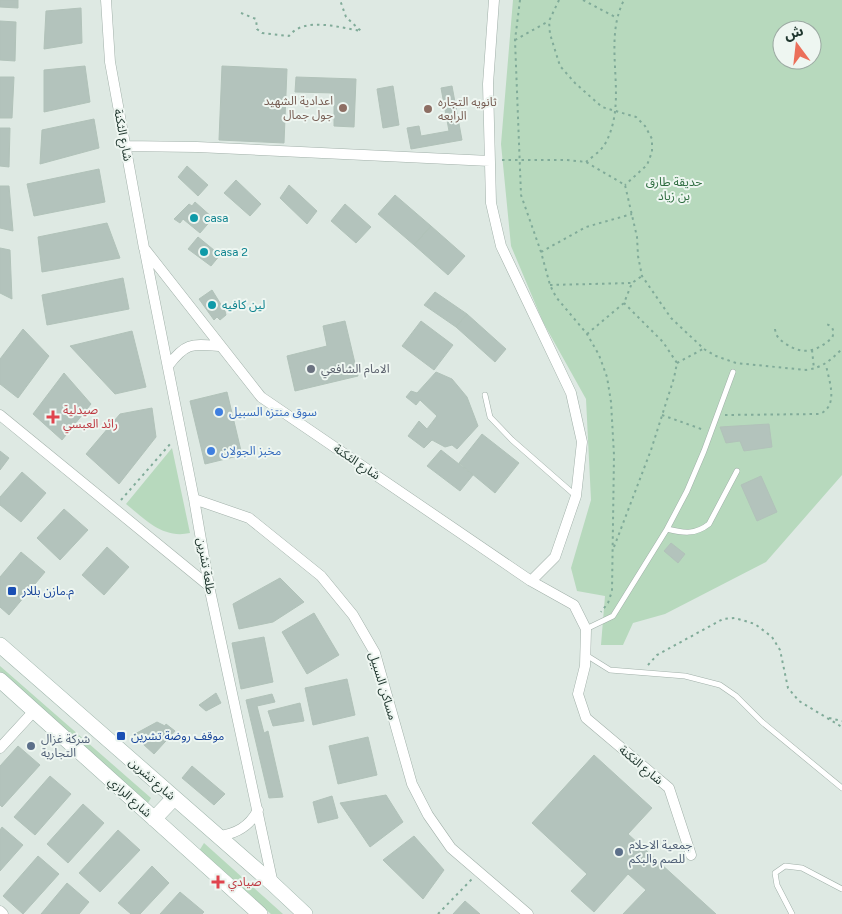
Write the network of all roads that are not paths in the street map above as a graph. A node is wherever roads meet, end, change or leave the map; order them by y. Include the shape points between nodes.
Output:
1 (106, 0) edge
2 (494, 0) edge
3 (125, 146) junction
4 (490, 161) junction
5 (144, 248) junction
6 (221, 346) junction
7 (168, 366) junction
8 (734, 372) dead end
9 (485, 395) dead end
10 (0, 414) edge
11 (737, 471) dead end
12 (576, 496) junction
13 (194, 499) junction
14 (667, 529) junction
15 (531, 581) junction
16 (209, 586) junction
17 (586, 629) junction
18 (0, 645) edge
19 (585, 654) junction
20 (0, 680) edge
21 (34, 711) junction
22 (0, 748) edge
23 (842, 788) edge
24 (174, 798) junction
25 (258, 810) junction
26 (154, 819) junction
27 (218, 836) junction
28 (692, 854) dead end
29 (273, 884) junction
30 (842, 889) edge
31 (0, 911) edge
32 (3, 914) edge
33 (260, 914) edge
34 (305, 914) edge
35 (528, 914) edge
36 (792, 914) edge

1 - 3 street, شارع الثكنة via 110,62
2 - 4 street via 488,84
3 - 4 street via 197,146
3 - 5 street, شارع الثكنة
4 - 12 street via 491,203 501,246 571,393 582,442
5 - 6 street, شارع الثكنة
5 - 7 street, طلعة تشرين
6 - 7 street via 189,346 179,351
6 - 15 street, شارع الثكنة via 261,397
7 - 13 street, طلعة تشرين
8 - 14 lane via 687,491
9 - 12 lane via 490,417
10 - 16 street
11 - 14 lane via 709,524 684,534
12 - 15 street via 555,557
13 - 16 street, طلعة تشرين
13 - 35 street, مساكن السبيل via 250,518 321,576 353,615 375,653 412,784 424,807 451,848
14 - 17 lane via 613,616
15 - 17 street, شارع الثكنة via 574,605
16 - 25 street, طلعة تشرين
17 - 19 street, شارع الثكنة
18 - 24 main road, شارع تشرين
19 - 23 lane via 610,670 685,676 720,685
19 - 28 street, شارع الثكنة via 578,694 586,718 669,788
20 - 21 main road, شارع الرازي
21 - 22 street
21 - 26 main road, شارع الرازي
24 - 26 main road
24 - 27 main road, شارع تشرين
25 - 27 street via 244,827
25 - 29 street, طلعة تشرين
26 - 33 main road, شارع الرازي
27 - 29 main road, شارع تشرين
29 - 34 main road, شارع تشرين
30 - 36 lane via 802,868 785,866 775,872 777,885
31 - 32 street

